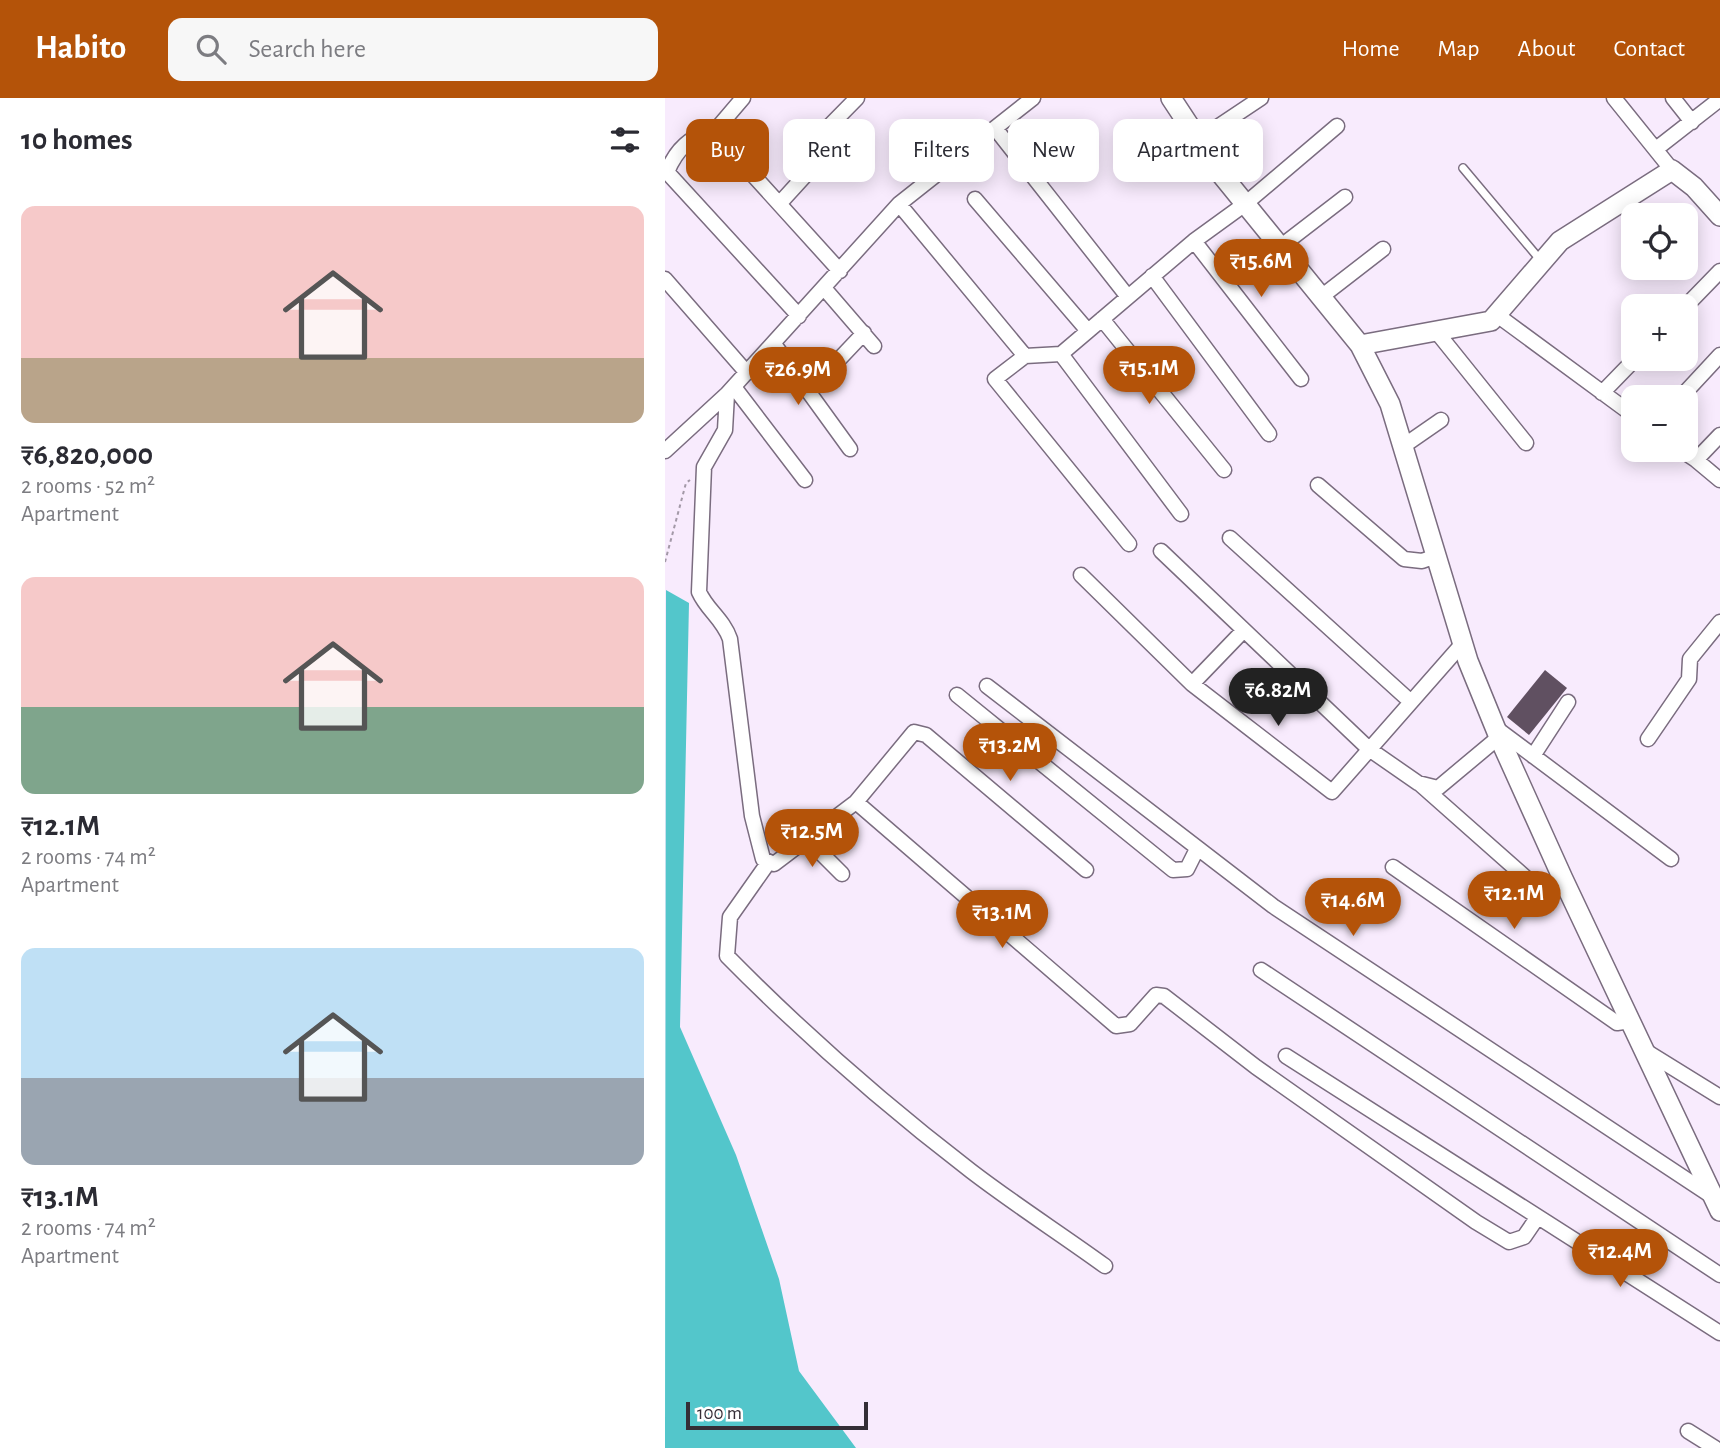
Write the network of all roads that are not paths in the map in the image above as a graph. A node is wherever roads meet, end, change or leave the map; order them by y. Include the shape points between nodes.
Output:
1 (721, 98) edge
2 (857, 98) edge
3 (1033, 98) edge
4 (1171, 98) edge
5 (1261, 98) edge
6 (1615, 98) edge
7 (1673, 98) edge
8 (1720, 99) edge
9 (739, 102) edge
10 (725, 119) edge
11 (1185, 119) edge
12 (1229, 119) edge
13 (1692, 122) junction
14 (1337, 126) dead end
15 (995, 128) junction
16 (686, 144) edge
17 (1656, 149) junction
18 (1464, 168) dead end
19 (1672, 170) junction
20 (760, 182) edge
21 (1229, 182) edge
22 (1345, 197) dead end
23 (975, 200) dead end
24 (780, 203) junction
25 (899, 204) junction
26 (1245, 204) junction
27 (1717, 207) edge
28 (1194, 241) junction
29 (1280, 247) junction
30 (1384, 249) dead end
31 (1543, 262) junction
32 (840, 271) junction
33 (1720, 271) edge
34 (1152, 276) junction
35 (665, 279) edge
36 (824, 288) junction
37 (1698, 294) edge
38 (1128, 297) junction
39 (1321, 297) junction
40 (1497, 315) junction
41 (799, 316) junction
42 (1102, 319) junction
43 (1088, 331) junction
44 (1436, 331) junction
45 (864, 334) junction
46 (774, 344) junction
47 (1360, 345) junction
48 (874, 346) dead end
49 (1061, 354) junction
50 (1720, 355) edge
51 (1025, 356) junction
52 (829, 370) dead end
53 (1623, 371) edge
54 (747, 373) junction
55 (1301, 379) dead end
56 (1692, 385) edge
57 (731, 391) junction
58 (1602, 393) junction
59 (1621, 406) edge
60 (1441, 420) dead end
61 (1269, 434) dead end
62 (1720, 435) edge
63 (1526, 443) dead end
64 (1402, 446) junction
65 (850, 449) dead end
66 (665, 451) edge
67 (1698, 458) edge
68 (1698, 462) edge
69 (1224, 470) dead end
70 (805, 480) dead end
71 (1720, 480) edge
72 (1318, 485) dead end
73 (1181, 514) dead end
74 (1230, 538) dead end
75 (1129, 544) dead end
76 (1161, 551) dead end
77 (1436, 556) junction
78 (1081, 575) dead end
79 (1720, 622) edge
80 (1244, 630) junction
81 (1463, 643) junction
82 (1192, 684) junction
83 (987, 686) dead end
84 (957, 695) dead end
85 (1411, 702) junction
86 (1568, 702) dead end
87 (1498, 733) junction
88 (1648, 739) dead end
89 (1369, 749) junction
90 (1534, 756) junction
91 (1418, 783) junction
92 (856, 802) junction
93 (807, 839) junction
94 (1197, 849) junction
95 (1671, 859) dead end
96 (768, 863) junction
97 (1393, 867) dead end
98 (1086, 870) dead end
99 (842, 874) dead end
100 (1563, 879) junction
101 (1261, 970) dead end
102 (1630, 1021) junction
103 (1644, 1050) junction
104 (1286, 1056) dead end
105 (1720, 1097) edge
106 (1716, 1204) edge
107 (1537, 1218) junction
108 (1105, 1266) dead end
109 (1720, 1275) edge
110 (1720, 1333) edge
111 (1688, 1431) dead end
112 (1715, 1448) edge

1 - 9 street
2 - 24 street via 800,156 811,169
3 - 15 street
4 - 11 main road
5 - 12 street
6 - 17 street
7 - 13 street
8 - 13 street
9 - 10 street
13 - 17 street
14 - 26 street
15 - 25 street
15 - 38 street
16 - 41 street via 667,172
17 - 19 street
18 - 31 lane
19 - 27 main road
19 - 31 main road via 1560,242
20 - 24 street
21 - 26 main road
22 - 29 street
23 - 43 street
24 - 32 street
25 - 32 street
25 - 51 street
26 - 28 street
26 - 29 main road
28 - 34 street
28 - 55 street
29 - 39 main road
30 - 39 street
31 - 40 main road
32 - 36 street
33 - 37 street
34 - 38 street
34 - 61 street
35 - 54 street
36 - 41 street
36 - 45 street
38 - 42 street
39 - 47 main road
40 - 44 main road via 1491,321
40 - 58 street
41 - 46 street
42 - 43 street
42 - 69 street
43 - 49 street
44 - 47 main road
44 - 63 street
45 - 48 street
45 - 52 street
46 - 54 street
46 - 65 street
47 - 64 main road via 1390,404
49 - 51 street
49 - 73 street
50 - 56 street
51 - 75 street via 995,379
53 - 58 street
54 - 57 street
57 - 66 street
57 - 70 street
57 - 96 street via 725,430 704,467 699,592 730,639 752,816 762,859
58 - 59 street
60 - 64 street
62 - 67 street
64 - 77 main road
68 - 71 street
72 - 77 street via 1404,559 1422,561
74 - 85 street
76 - 80 street
77 - 81 main road
78 - 82 street
79 - 88 street via 1690,659 1689,679
80 - 82 street
80 - 89 street
81 - 85 street
81 - 87 main road
82 - 89 street via 1332,792
83 - 94 street
84 - 94 street via 1173,870 1187,869
85 - 89 street
86 - 90 street
87 - 90 street
87 - 91 street via 1438,788
87 - 100 main road
89 - 91 street
90 - 95 street
91 - 100 street via 1534,885
92 - 93 street
92 - 98 street via 915,732 926,735
92 - 107 street via 1116,1026 1130,1024 1149,1000 1164,996 1267,1075 1509,1242 1524,1237
93 - 96 street via 774,864
93 - 99 street
94 - 106 street via 1280,911
96 - 108 street via 730,917 727,956 863,1082 971,1171
97 - 102 street via 1617,1023
100 - 102 main road
101 - 109 street
102 - 103 main road
103 - 105 street
103 - 106 main road
104 - 107 street
107 - 110 street
111 - 112 street

